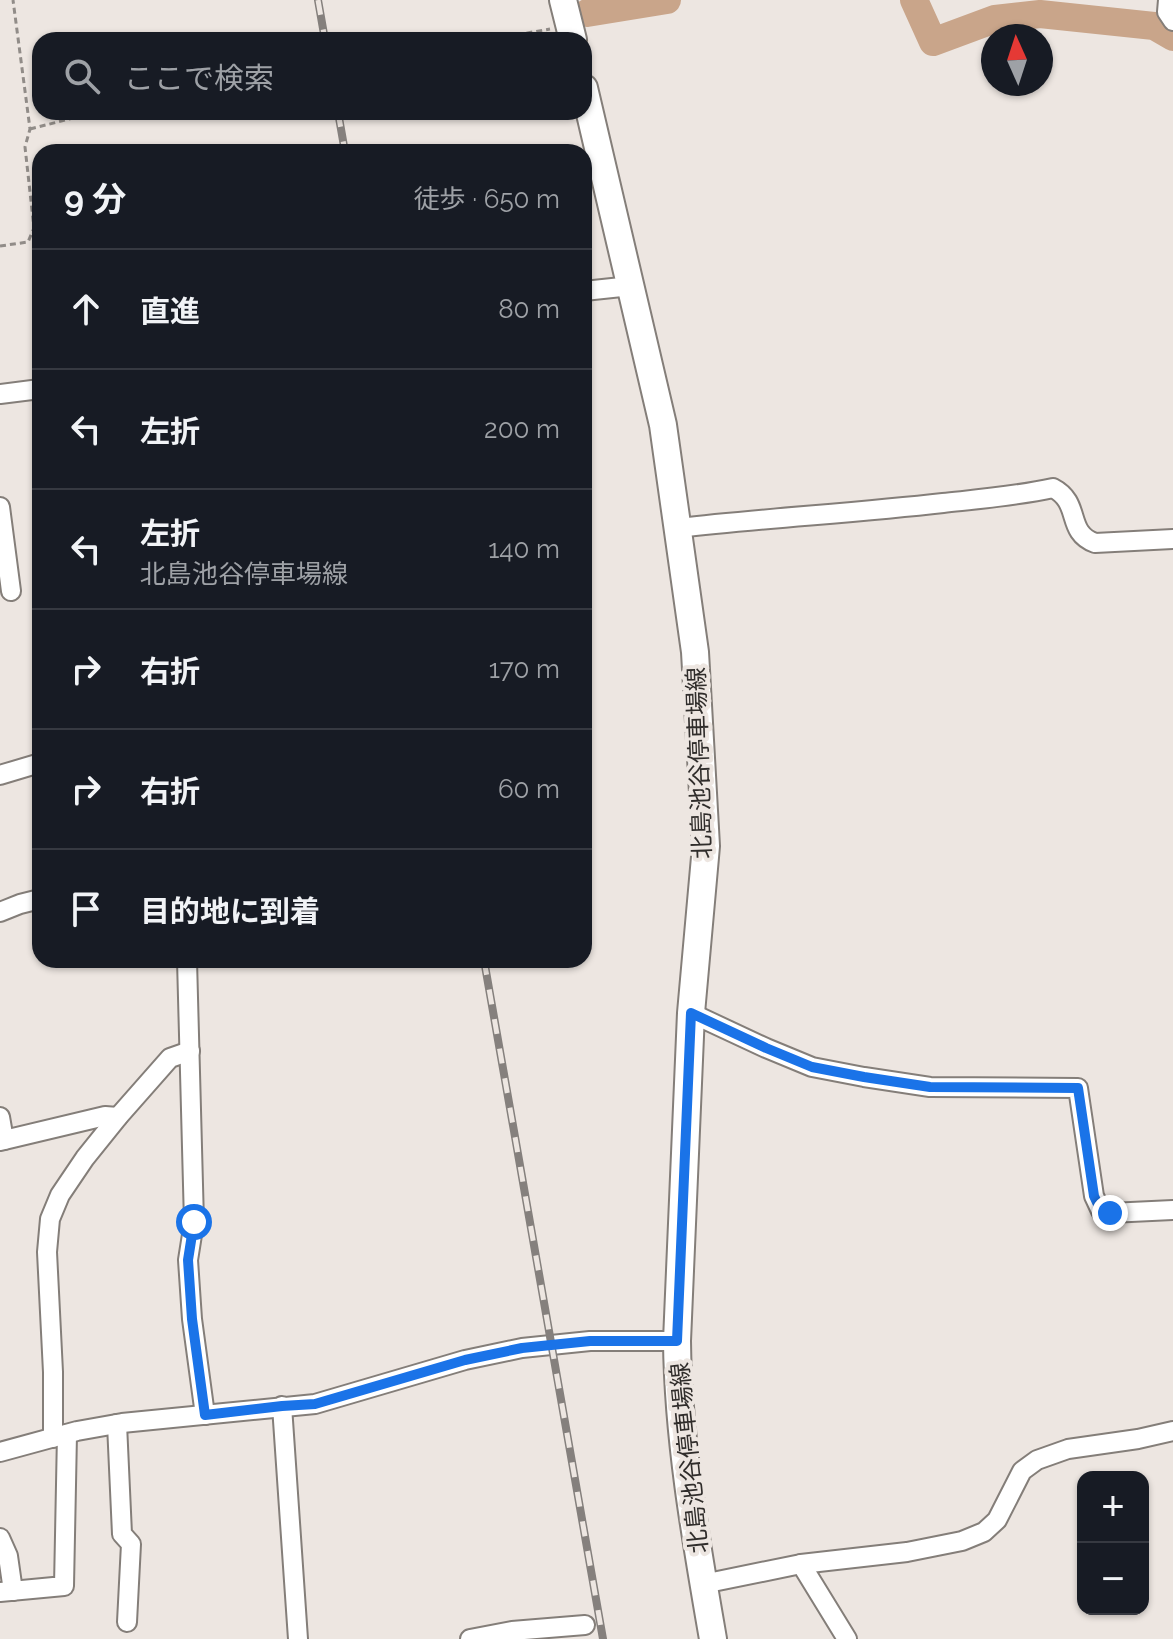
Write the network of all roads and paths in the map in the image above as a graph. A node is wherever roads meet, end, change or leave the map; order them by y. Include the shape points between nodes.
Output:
1 (13, 0) edge
2 (1168, 0) edge
3 (1173, 21) edge
4 (568, 22) edge
5 (523, 32) edge
6 (65, 120) edge
7 (592, 120) edge
8 (30, 129) junction
9 (32, 210) edge
10 (32, 233) edge
11 (0, 246) edge
12 (631, 286) junction
13 (592, 290) edge
14 (32, 390) edge
15 (0, 394) edge
16 (0, 507) edge
17 (678, 528) junction
18 (1173, 539) edge
19 (11, 591) dead end
20 (32, 765) edge
21 (0, 775) edge
22 (32, 901) edge
23 (0, 912) edge
24 (187, 968) edge
25 (691, 1013) junction
26 (190, 1051) junction
27 (0, 1117) edge
28 (118, 1117) junction
29 (2, 1141) edge
30 (1173, 1210) edge
31 (677, 1341) junction
32 (282, 1406) junction
33 (205, 1415) junction
34 (117, 1424) junction
35 (1173, 1431) edge
36 (60, 1436) junction
37 (0, 1452) edge
38 (1, 1543) edge
39 (801, 1564) junction
40 (703, 1584) junction
41 (7, 1592) edge
42 (127, 1622) dead end
43 (585, 1625) dead end
44 (298, 1639) edge
45 (470, 1639) edge
46 (713, 1639) edge
47 (847, 1639) edge

1 - 8 path
2 - 3 street
4 - 5 path
6 - 8 path
7 - 12 main road, 北島池谷停車場線
8 - 9 path via 25,147
10 - 11 path via 28,242
12 - 13 street
12 - 17 main road, 北島池谷停車場線 via 663,425
14 - 15 street
16 - 19 street
17 - 18 street via 1053,488 1070,503 1085,539
17 - 25 main road, 北島池谷停車場線 via 695,652 706,846
20 - 21 street
22 - 23 street
24 - 26 street
25 - 30 street via 812,1067 930,1087 1078,1088 1094,1196 1101,1211
25 - 31 main road, 北島池谷停車場線
26 - 28 street via 170,1058
26 - 33 street via 194,1222 188,1260
27 - 29 street
28 - 29 street
28 - 36 street via 60,1195 50,1219 47,1252
31 - 32 street via 522,1348 315,1404
31 - 40 main road, 北島池谷停車場線 via 683,1441
32 - 33 street
32 - 44 street
33 - 34 street
34 - 36 street
34 - 42 street via 122,1534 131,1544
35 - 39 street via 1068,1449 1037,1460 1022,1471 997,1520 962,1541
36 - 37 street
36 - 41 street via 64,1586
38 - 41 street via 8,1556
39 - 40 street
39 - 47 street
40 - 46 main road, 北島池谷停車場線
43 - 45 street

